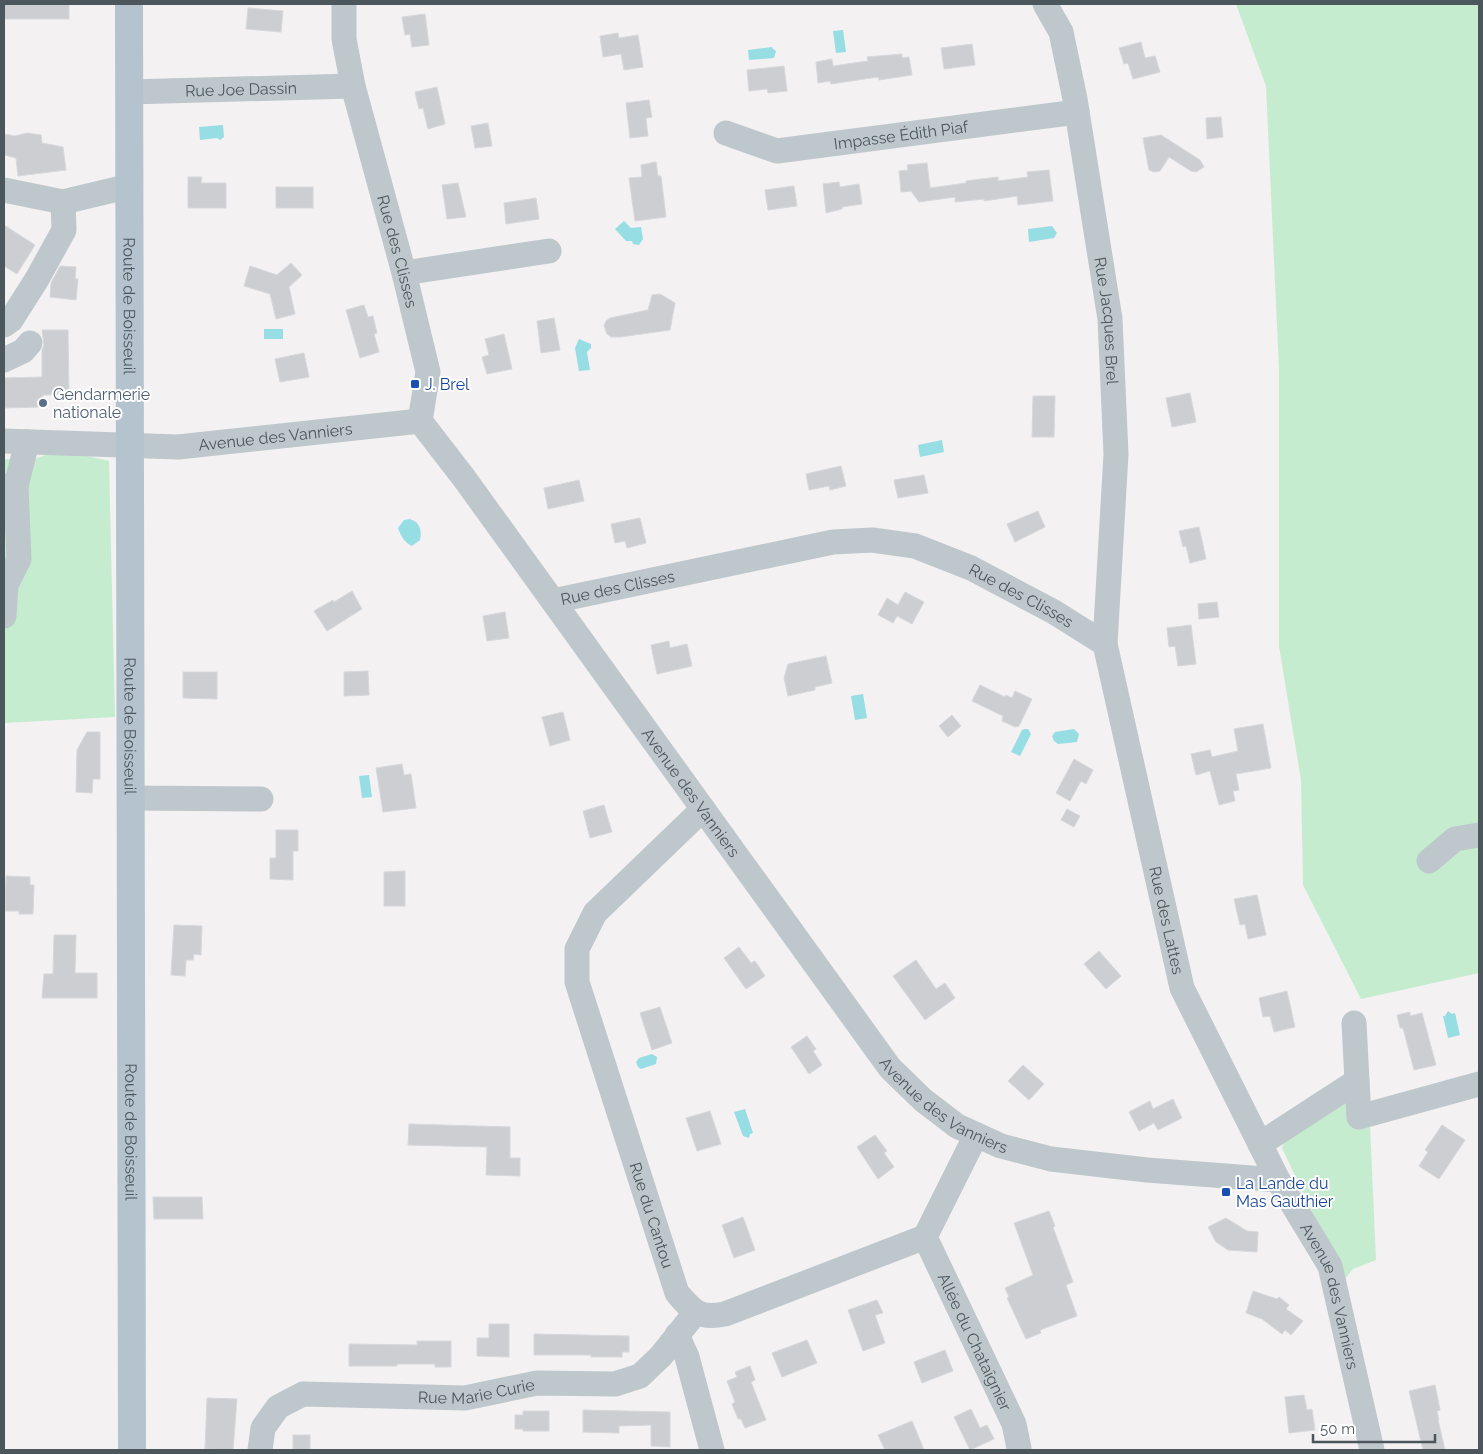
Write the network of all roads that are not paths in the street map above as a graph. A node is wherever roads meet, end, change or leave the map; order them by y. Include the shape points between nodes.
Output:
1 (129, 4) edge
2 (344, 4) edge
3 (1045, 4) edge
4 (353, 86) junction
5 (129, 92) junction
6 (1077, 112) junction
7 (726, 133) dead end
8 (130, 186) junction
9 (4, 190) edge
10 (63, 202) junction
11 (549, 251) dead end
12 (404, 273) junction
13 (4, 325) edge
14 (30, 343) dead end
15 (4, 360) edge
16 (420, 421) junction
17 (15, 442) edge
18 (131, 446) junction
19 (10, 486) edge
20 (553, 601) junction
21 (4, 616) edge
22 (1105, 644) junction
23 (131, 798) junction
24 (261, 799) dead end
25 (703, 809) junction
26 (1479, 836) edge
27 (1429, 861) dead end
28 (1354, 1023) dead end
29 (1357, 1081) junction
30 (1479, 1084) edge
31 (976, 1135) junction
32 (1260, 1144) junction
33 (1278, 1180) junction
34 (925, 1237) junction
35 (695, 1313) junction
36 (677, 1335) junction
37 (1365, 1447) edge
38 (1019, 1448) dead end
39 (132, 1450) edge
40 (260, 1450) edge
41 (712, 1450) edge

1 - 5 main road, Route de Boisseuil
2 - 4 street via 344,39
3 - 6 street, Rue Jacques Brel via 1061,32
4 - 5 street, Rue Joe Dassin
4 - 12 street, Rue des Clisses
5 - 8 main road, Route de Boisseuil
6 - 7 street, Impasse Édith Piaf via 777,151
6 - 22 street, Rue Jacques Brel via 1110,319 1116,454
8 - 10 street
8 - 18 main road, Route de Boisseuil
9 - 10 street
10 - 13 street via 64,230 37,279 11,320
11 - 12 street
12 - 16 street, Rue des Clisses via 428,372
14 - 15 street via 23,351
16 - 18 street, Avenue des Vanniers via 178,447
16 - 20 street, Rue des Clisses
17 - 18 street, Avenue des Vanniers
17 - 19 street
18 - 23 main road, Route de Boisseuil
19 - 21 street via 20,559 6,585
20 - 22 street, Rue des Clisses via 833,542 872,540 915,546 971,568 1054,612
20 - 25 street, Avenue des Vanniers
22 - 32 street, Rue des Lattes via 1182,988
23 - 24 street
23 - 39 main road, Route de Boisseuil
25 - 31 street, Avenue des Vanniers via 890,1068 923,1100 957,1126
25 - 35 street, Rue du Cantou via 595,913 577,949 577,982 674,1283 677,1292
26 - 27 street via 1455,839
28 - 29 street
29 - 30 street via 1359,1117
29 - 32 street
31 - 33 street, Avenue des Vanniers via 1001,1146 1051,1159
31 - 34 street
32 - 33 street, Rue des Lattes
33 - 37 street, Avenue des Vanniers via 1330,1266
34 - 35 street via 725,1314 710,1317
34 - 38 street, Allée du Chataîgnier via 1014,1424
35 - 36 street, Rue Marie Curie
36 - 40 street, Rue Marie Curie via 640,1376 615,1384 537,1383 465,1398 303,1394 278,1407 263,1428
36 - 41 street via 687,1356

